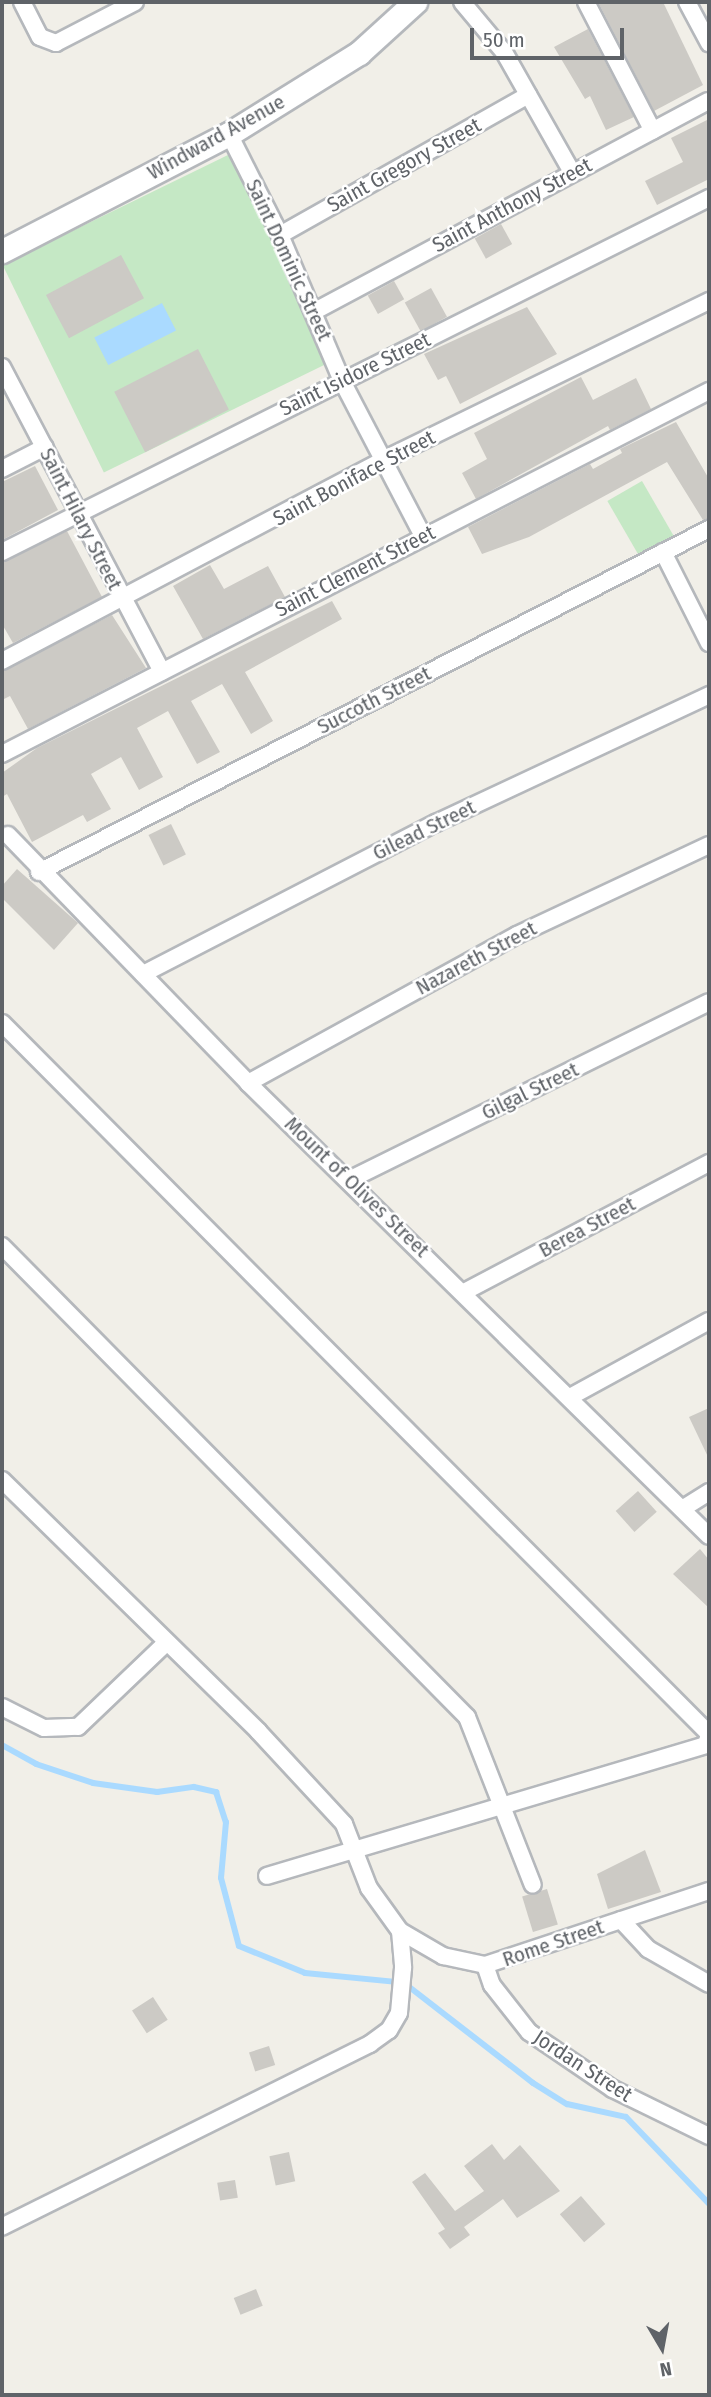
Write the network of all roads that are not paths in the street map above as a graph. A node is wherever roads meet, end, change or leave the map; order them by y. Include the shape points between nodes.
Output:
1 (22, 2) edge
2 (135, 2) edge
3 (415, 2) edge
4 (461, 2) edge
5 (586, 2) edge
6 (687, 2) edge
7 (111, 7) edge
8 (709, 43) edge
9 (528, 95) junction
10 (709, 102) edge
11 (653, 131) junction
12 (229, 134) junction
13 (572, 173) junction
14 (709, 198) edge
15 (280, 235) junction
16 (2, 251) edge
17 (709, 301) edge
18 (315, 311) junction
19 (2, 367) edge
20 (342, 381) junction
21 (709, 391) edge
22 (46, 447) junction
23 (383, 460) junction
24 (2, 469) edge
25 (77, 513) junction
26 (709, 529) edge
27 (423, 536) junction
28 (2, 552) edge
29 (663, 552) junction
30 (123, 602) junction
31 (709, 643) edge
32 (2, 661) edge
33 (162, 671) junction
34 (709, 695) edge
35 (2, 754) edge
36 (8, 835) dead end
37 (709, 845) edge
38 (38, 872) junction
39 (144, 974) junction
40 (709, 1002) edge
41 (2, 1023) edge
42 (248, 1083) junction
43 (709, 1163) edge
44 (351, 1179) junction
45 (5, 1258) edge
46 (466, 1291) junction
47 (709, 1321) edge
48 (570, 1397) junction
49 (2, 1480) edge
50 (709, 1492) edge
51 (682, 1509) junction
52 (709, 1536) edge
53 (165, 1644) junction
54 (2, 1707) edge
55 (503, 1802) junction
56 (352, 1846) junction
57 (267, 1875) dead end
58 (533, 1885) dead end
59 (709, 1891) edge
60 (621, 1920) junction
61 (400, 1931) junction
62 (485, 1965) junction
63 (709, 1984) edge
64 (709, 2136) edge
65 (2, 2227) edge

1 - 7 street via 47,43
2 - 7 street
3 - 12 main road, Windward Avenue via 359,53
4 - 9 street via 504,52
5 - 11 street
6 - 8 street
9 - 13 street
9 - 15 street, Saint Gregory Street
10 - 11 street, Saint Anthony Street
11 - 13 street, Saint Anthony Street
12 - 15 street, Saint Dominic Street
12 - 16 main road, Windward Avenue
13 - 18 street, Saint Anthony Street
14 - 20 street, Saint Isidore Street
15 - 18 street, Saint Dominic Street
17 - 23 street, Saint Boniface Street
18 - 20 street, Saint Dominic Street
19 - 22 street, Saint Hilary Street
20 - 23 street, Saint Dominic Street
20 - 25 street, Saint Isidore Street
21 - 27 street, Saint Clement Street
22 - 24 street
22 - 25 street, Saint Hilary Street
23 - 27 street, Saint Dominic Street
23 - 30 street, Saint Boniface Street
25 - 28 street, Saint Isidore Street
25 - 30 street, Saint Hilary Street
26 - 29 street, Succoth Street
27 - 33 street, Saint Clement Street
29 - 31 street
29 - 38 street, Succoth Street
30 - 32 street, Saint Boniface Street
30 - 33 street, Saint Hilary Street
33 - 35 street, Saint Clement Street
34 - 39 street, Gilead Street via 436,823
36 - 38 street, Mount of Olives Street
37 - 42 street, Nazareth Street via 517,935
38 - 39 street, Mount of Olives Street
39 - 42 street, Mount of Olives Street
40 - 44 street, Gilgal Street
41 - 55 street via 709,1734 706,1745
42 - 44 street, Mount of Olives Street
43 - 46 street, Berea Street
44 - 46 street, Mount of Olives Street
45 - 55 street via 467,1717
46 - 48 street, Mount of Olives Street
47 - 48 street
48 - 51 street, Mount of Olives Street
49 - 53 street
50 - 51 street
51 - 52 street, Mount of Olives Street
53 - 54 street via 78,1727 44,1728
53 - 56 street via 344,1824
55 - 56 street
55 - 58 street
56 - 57 street
56 - 61 street via 369,1888
59 - 60 street, Rome Street
60 - 62 street, Rome Street
60 - 63 street via 648,1949
61 - 62 street, Rome Street via 443,1956
61 - 65 street via 399,2013 389,2030 347,2057
62 - 64 street, Jordan Street via 492,1985 529,2032 613,2089

